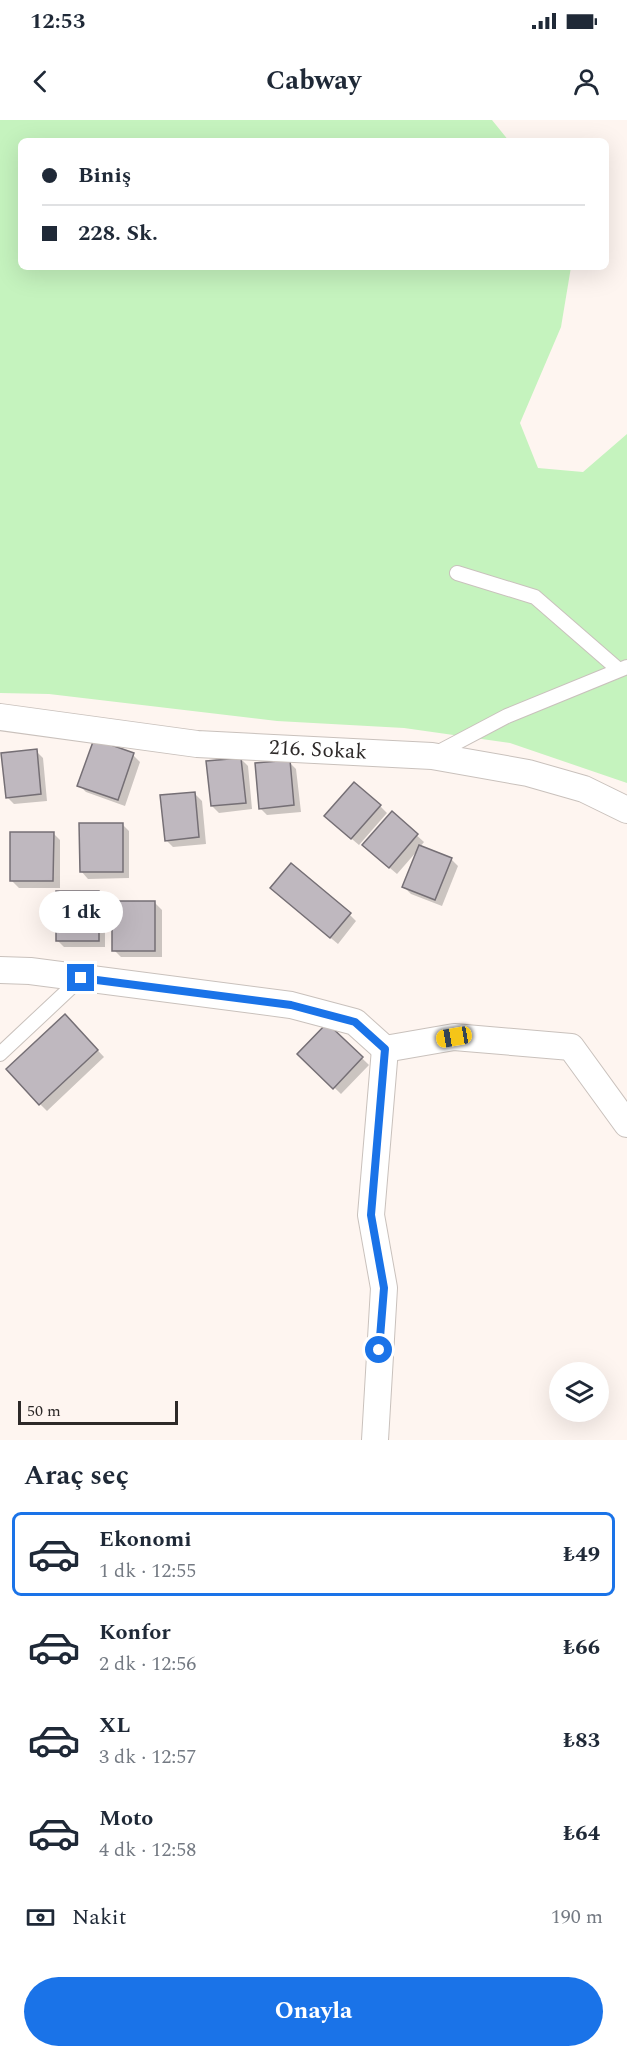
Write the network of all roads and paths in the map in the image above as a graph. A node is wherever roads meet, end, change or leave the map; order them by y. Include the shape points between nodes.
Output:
1 (456, 573) dead end
2 (623, 669) edge
3 (0, 717) edge
4 (432, 756) junction
5 (627, 810) edge
6 (0, 970) edge
7 (81, 978) junction
8 (385, 1049) junction
9 (0, 1054) edge
10 (627, 1124) edge
11 (375, 1440) edge

1 - 2 lane via 535,597
2 - 4 lane via 507,716
3 - 4 street, 216. Sokak via 197,744
4 - 5 street, 216. Sokak via 528,773 584,789
6 - 7 street
7 - 8 street via 291,1005 355,1022
7 - 9 lane
8 - 10 street via 454,1037 571,1047
8 - 11 street via 371,1215 384,1288

